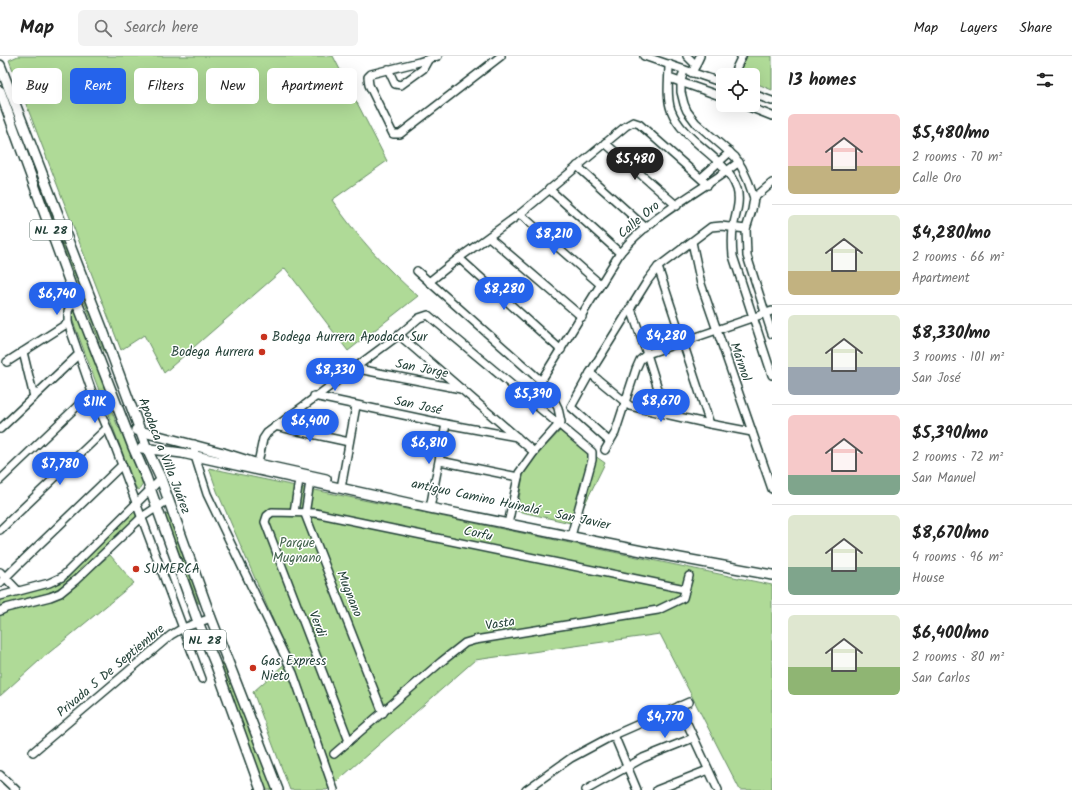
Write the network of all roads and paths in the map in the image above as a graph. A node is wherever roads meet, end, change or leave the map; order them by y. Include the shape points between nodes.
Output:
1 (438, 56) edge
2 (501, 56) edge
3 (644, 56) edge
4 (655, 56) edge
5 (687, 56) edge
6 (700, 56) edge
7 (742, 56) edge
8 (428, 60) junction
9 (669, 64) junction
10 (0, 65) edge
11 (736, 68) edge
12 (388, 69) junction
13 (694, 69) junction
14 (684, 70) junction
15 (716, 77) edge
16 (669, 78) junction
17 (716, 80) edge
18 (681, 82) junction
19 (0, 91) edge
20 (760, 92) edge
21 (716, 94) edge
22 (772, 96) edge
23 (760, 97) edge
24 (772, 101) edge
25 (760, 111) edge
26 (772, 116) edge
27 (606, 143) junction
28 (730, 152) junction
29 (719, 162) junction
30 (739, 162) junction
31 (577, 166) junction
32 (727, 171) junction
33 (701, 178) junction
34 (772, 183) edge
35 (708, 185) junction
36 (549, 189) junction
37 (754, 198) junction
38 (677, 206) junction
39 (520, 214) junction
40 (63, 228) junction
41 (646, 228) junction
42 (733, 228) junction
43 (746, 230) junction
44 (51, 232) junction
45 (489, 237) junction
46 (692, 242) junction
47 (620, 253) junction
48 (459, 258) junction
49 (658, 267) junction
50 (418, 271) dead end
51 (430, 282) junction
52 (600, 284) junction
53 (75, 297) junction
54 (631, 309) junction
55 (772, 311) edge
56 (764, 313) junction
57 (582, 317) junction
58 (752, 317) junction
59 (68, 323) junction
60 (716, 330) junction
61 (772, 334) edge
62 (399, 335) junction
63 (682, 343) junction
64 (561, 350) junction
65 (23, 352) junction
66 (79, 354) junction
67 (648, 354) junction
68 (7, 362) dead end
69 (353, 368) junction
70 (590, 373) junction
71 (772, 375) edge
72 (541, 381) junction
73 (462, 389) junction
74 (92, 392) junction
75 (314, 396) junction
76 (34, 397) junction
77 (625, 403) junction
78 (356, 406) junction
79 (666, 414) junction
80 (446, 424) junction
81 (710, 424) junction
82 (559, 425) junction
83 (275, 426) junction
84 (107, 428) junction
85 (126, 428) junction
86 (0, 429) edge
87 (140, 431) junction
88 (752, 432) junction
89 (517, 437) junction
90 (349, 442) junction
91 (610, 442) junction
92 (194, 444) junction
93 (133, 447) junction
94 (147, 449) junction
95 (605, 450) dead end
96 (534, 452) junction
97 (223, 453) junction
98 (195, 456) junction
99 (440, 461) junction
100 (122, 465) junction
101 (230, 465) junction
102 (257, 467) junction
103 (518, 477) junction
104 (161, 479) junction
105 (0, 480) edge
106 (299, 480) junction
107 (310, 482) junction
108 (341, 485) junction
109 (150, 489) junction
110 (772, 489) edge
111 (168, 500) junction
112 (136, 503) junction
113 (430, 505) junction
114 (157, 506) junction
115 (294, 512) junction
116 (305, 513) junction
117 (267, 516) joint
118 (142, 517) junction
119 (509, 521) junction
120 (0, 530) edge
121 (572, 534) junction
122 (68, 571) junction
123 (772, 571) edge
124 (3, 574) edge
125 (688, 576) dead end
126 (772, 576) edge
127 (76, 580) junction
128 (0, 583) edge
129 (685, 589) junction
130 (18, 591) junction
131 (0, 596) edge
132 (0, 611) edge
133 (211, 618) junction
134 (198, 622) junction
135 (183, 628) junction
136 (202, 679) dead end
137 (689, 702) dead end
138 (679, 706) junction
139 (383, 713) junction
140 (614, 735) junction
141 (693, 738) junction
142 (349, 741) junction
143 (33, 752) dead end
144 (334, 754) dead end
145 (628, 766) junction
146 (708, 770) junction
147 (0, 774) edge
148 (16, 790) edge
149 (261, 790) edge
150 (278, 790) edge
151 (334, 790) edge
152 (526, 790) edge
153 (586, 790) edge
154 (637, 790) edge
155 (657, 790) edge
156 (718, 790) edge

1 - 8 street
2 - 12 street via 397,135 393,134 367,80 369,75
3 - 9 street
4 - 13 street
5 - 13 street
6 - 13 street
7 - 11 street
8 - 12 street
8 - 12 street via 423,69 401,85 395,84
9 - 14 street
9 - 16 street
10 - 40 main road, Apodaca a Villa Juárez / NL 28
13 - 14 street
13 - 15 street
13 - 17 street
14 - 18 street
16 - 18 street
16 - 29 street via 669,101 675,118 688,135
18 - 21 street
18 - 28 street via 684,104 691,118
19 - 44 main road, Apodaca a Villa Juárez / NL 28
20 - 22 street
23 - 24 street
25 - 26 street
27 - 31 street
27 - 33 street via 636,122
27 - 38 street
28 - 29 street
28 - 30 street
29 - 32 street
29 - 33 street
30 - 32 street, Calle Oro
30 - 37 street
31 - 36 street
31 - 41 street
32 - 35 street, Calle Oro
32 - 42 street via 737,190 738,199
33 - 35 street
34 - 37 street
35 - 38 street, Calle Oro
36 - 39 street
36 - 47 street
37 - 43 street
38 - 41 street, Calle Oro
39 - 45 street
39 - 52 street
40 - 44 main road
40 - 87 main road, Apodaca a Villa Juárez / NL 28
41 - 47 street, Calle Oro
42 - 43 street
42 - 46 street via 711,227
42 - 58 street via 733,256
43 - 56 street via 747,256
44 - 53 main road, Apodaca a Villa Juárez / NL 28
45 - 48 street
45 - 57 street
46 - 49 street
46 - 60 street, Mármol via 701,284
47 - 52 street, Calle Oro
48 - 51 street
48 - 64 street
49 - 54 street
49 - 63 street
50 - 51 street
51 - 72 street
52 - 57 street, Calle Oro
53 - 59 street via 68,311
53 - 85 main road, Apodaca a Villa Juárez / NL 28
54 - 67 street
54 - 70 street
55 - 56 street
56 - 58 street
56 - 61 street
57 - 64 street, Calle Oro
58 - 60 street
58 - 71 street
59 - 65 street
59 - 66 street
60 - 63 street
60 - 88 street, Mármol
62 - 69 street
62 - 73 street
62 - 82 street via 419,318 431,316
63 - 67 street
63 - 81 street
64 - 72 street, Calle Oro
65 - 68 street
65 - 76 street
66 - 74 street
66 - 76 street
67 - 77 street via 640,360
67 - 79 street
69 - 73 street, San Jorge
69 - 75 street
70 - 77 street
70 - 91 street via 571,407
72 - 82 street via 558,408 561,418
73 - 89 street
74 - 84 street
74 - 105 street
75 - 78 street, San José
75 - 83 street
76 - 86 street
77 - 79 street via 634,408
77 - 91 street
78 - 80 street, San José
78 - 90 street
79 - 81 street
80 - 89 street, San José
80 - 99 street
81 - 88 street
82 - 96 street
82 - 121 street via 592,452
83 - 90 street
83 - 102 street via 264,435
84 - 100 street
84 - 120 street
85 - 87 main road
85 - 93 main road, Apodaca a Villa Juárez / NL 28
87 - 92 main road
87 - 94 main road, Apodaca a Villa Juárez / NL 28
88 - 110 street, Mármol
89 - 96 street
90 - 108 street
91 - 95 street
92 - 97 main road
92 - 98 street
93 - 94 main road
93 - 109 main road, Apodaca a Villa Juárez / NL 28
94 - 98 main road
94 - 104 main road, Apodaca a Villa Juárez / NL 28
96 - 103 street via 520,470
97 - 101 main road
97 - 102 main road
98 - 101 main road
98 - 151 street via 206,494 293,673
99 - 103 street
99 - 113 street
100 - 112 street
100 - 124 street
101 - 102 main road
102 - 106 main road
102 - 108 main road
103 - 119 street
104 - 109 street
104 - 111 main road, Apodaca a Villa Juárez / NL 28
106 - 107 main road
106 - 115 street
107 - 108 main road
107 - 116 street
108 - 113 main road
109 - 112 street
109 - 114 main road, Apodaca a Villa Juárez / NL 28
111 - 114 street
111 - 133 main road, Apodaca a Villa Juárez / NL 28
112 - 118 street
112 - 122 street
113 - 119 main road
114 - 118 street
114 - 134 main road, Apodaca a Villa Juárez / NL 28
115 - 116 street, Corfu
115 - 117 street, Corfu via 272,512
116 - 129 street, Corfu
116 - 139 street, Mugnano
117 - 142 street, Verdi via 265,522
118 - 127 street
118 - 135 street
119 - 121 main road
121 - 123 main road, antiguo Camino Huinalá - San Javier
121 - 126 main road
122 - 127 street
122 - 130 street via 54,581
124 - 128 street
124 - 130 street
125 - 129 street, Vasta
127 - 132 street via 55,595
129 - 139 street, Vasta via 683,598 658,610 465,643
130 - 131 street
133 - 134 street, Privada 5 De Septiembre
133 - 150 main road, Apodaca a Villa Juárez / NL 28
134 - 135 street, Privada 5 De Septiembre
134 - 149 main road, Apodaca a Villa Juárez / NL 28
135 - 136 street
135 - 143 street, Privada 5 De Septiembre via 171,635
137 - 138 street
138 - 140 street
138 - 141 street
139 - 142 street, Vasta
140 - 145 street
140 - 152 street via 571,758
141 - 145 street
141 - 146 street
142 - 144 street, Vasta
145 - 153 street
145 - 154 street
146 - 155 street
146 - 156 street
147 - 148 street

